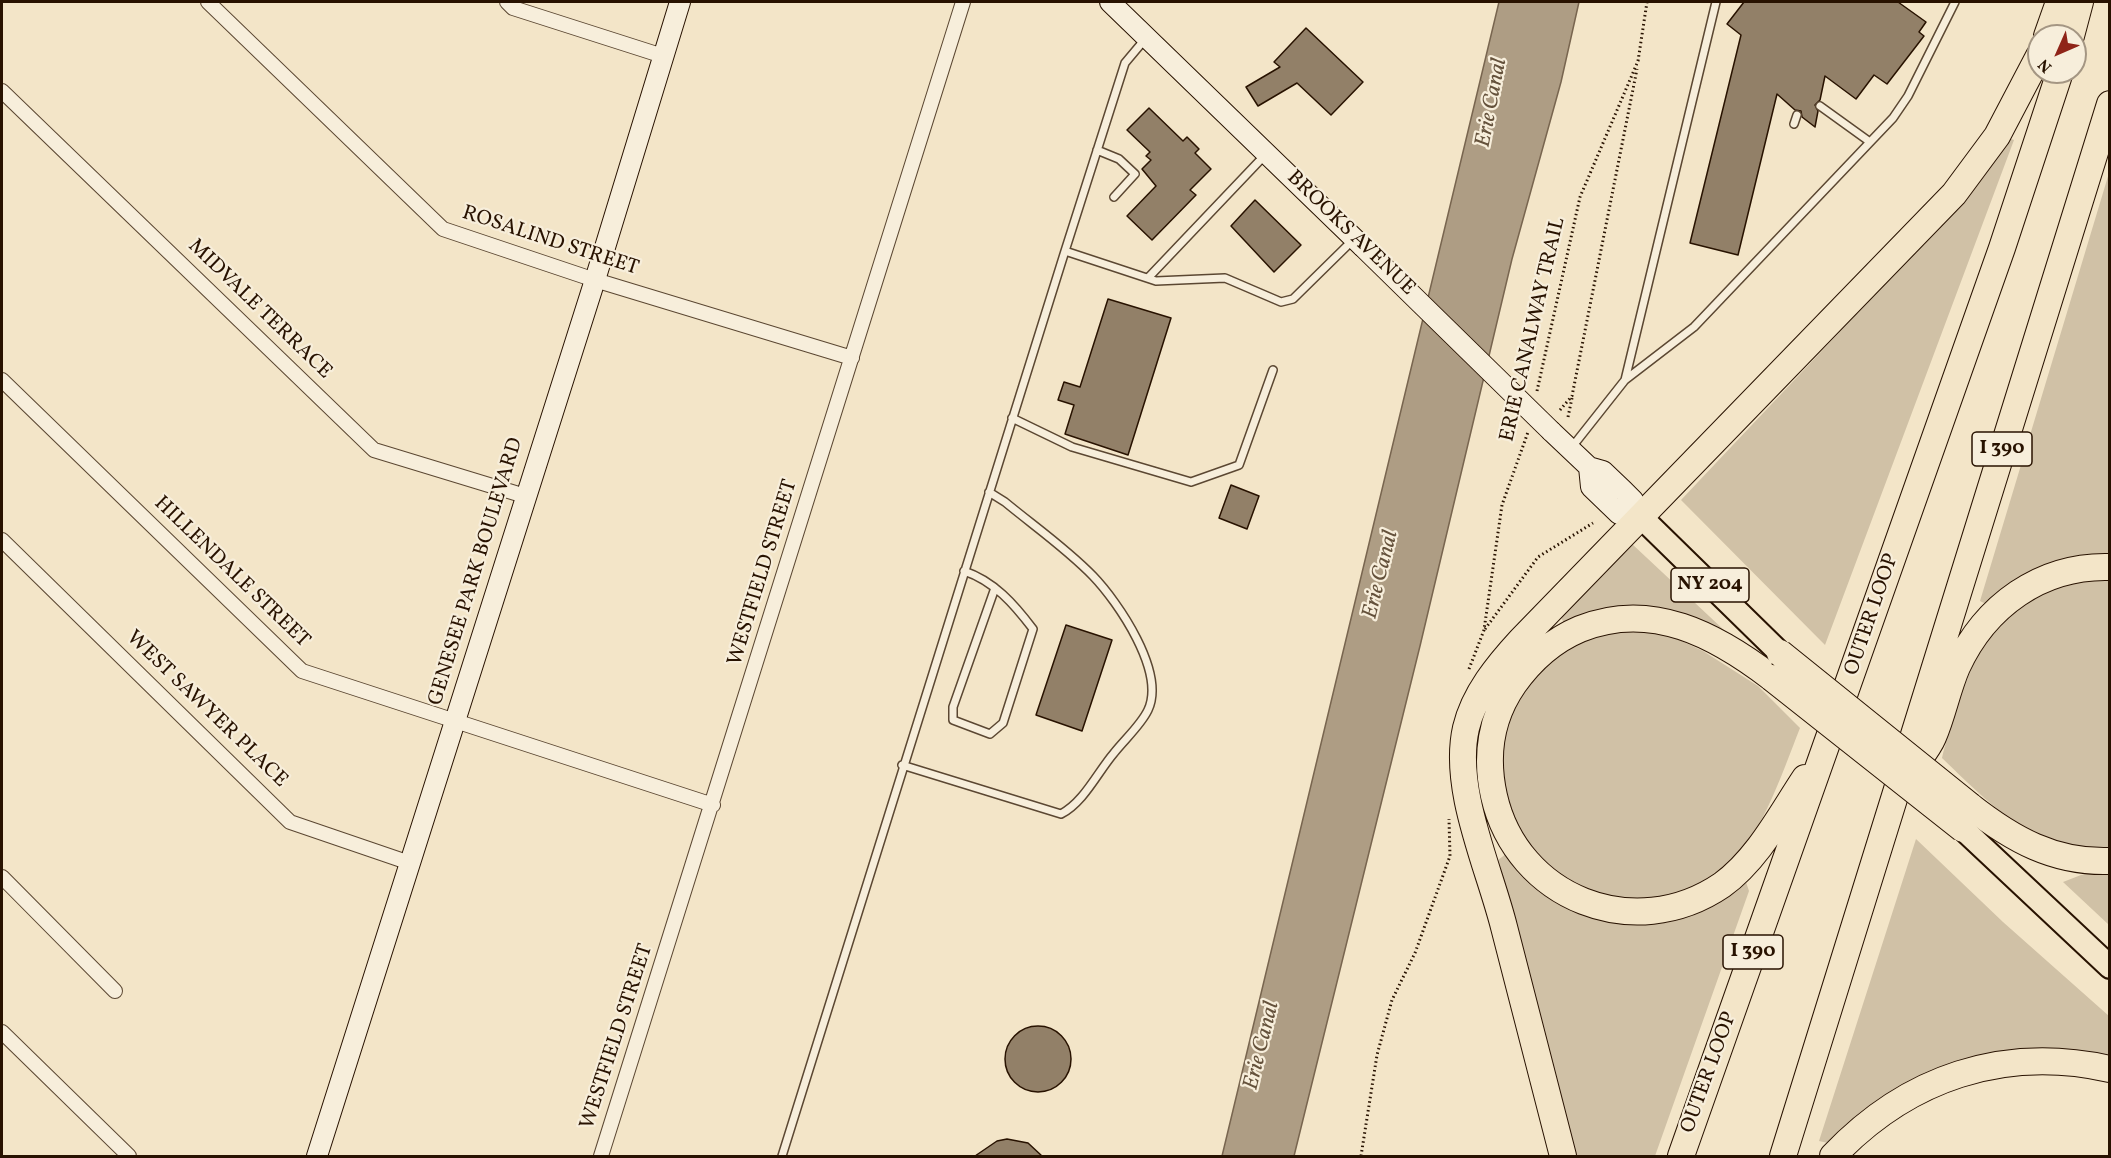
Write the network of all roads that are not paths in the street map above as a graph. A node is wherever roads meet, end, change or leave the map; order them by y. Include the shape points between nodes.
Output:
1 (208, 2) edge
2 (507, 2) edge
3 (680, 2) edge
4 (963, 2) edge
5 (1110, 2) edge
6 (1716, 2) edge
7 (1955, 2) edge
8 (2059, 2) edge
9 (2080, 2) edge
10 (2051, 24) edge
11 (2074, 24) edge
12 (1147, 37) junction
13 (663, 56) junction
14 (2027, 79) edge
15 (2056, 84) edge
16 (2, 91) edge
17 (2109, 104) edge
18 (1820, 106) dead end
19 (1797, 115) dead end
20 (1794, 124) dead end
21 (1870, 142) junction
22 (1097, 150) junction
23 (1266, 153) junction
24 (1114, 197) dead end
25 (1359, 243) junction
26 (1065, 251) junction
27 (1148, 278) junction
28 (595, 280) junction
29 (852, 358) junction
30 (1273, 370) dead end
31 (2, 380) edge
32 (1625, 380) junction
33 (1012, 418) junction
34 (1570, 449) junction
35 (989, 492) junction
36 (525, 496) junction
37 (1639, 516) junction
38 (2, 540) edge
39 (2109, 567) edge
40 (964, 571) junction
41 (995, 588) junction
42 (1780, 653) joint
43 (456, 720) junction
44 (1826, 748) junction
45 (902, 765) junction
46 (1894, 794) junction
47 (713, 805) junction
48 (1966, 818) junction
49 (2109, 861) edge
50 (410, 863) junction
51 (2, 878) edge
52 (2109, 967) edge
53 (115, 991) dead end
54 (2, 1032) edge
55 (2109, 1069) edge
56 (129, 1156) edge
57 (318, 1156) edge
58 (602, 1156) edge
59 (782, 1156) edge
60 (1563, 1156) edge
61 (1681, 1156) edge
62 (1783, 1156) edge
63 (1833, 1156) edge

1 - 28 street, ROSALIND STREET via 443,229
2 - 13 street via 513,8
3 - 13 street, GENESEE PARK BOULEVARD
4 - 29 street, WESTFIELD STREET
5 - 12 street, BROOKS AVENUE
6 - 32 lane
7 - 21 lane via 1908,96
8 - 10 highway
9 - 11 highway
12 - 22 lane via 1125,63
12 - 23 street, BROOKS AVENUE
13 - 28 street, GENESEE PARK BOULEVARD
14 - 37 highway via 1997,136 1954,194
15 - 44 highway, OUTER LOOP / I 390 via 2023,189
16 - 36 street, MIDVALE TERRACE via 374,450
17 - 46 highway, I 390
18 - 21 lane
19 - 20 lane
21 - 32 lane via 1694,327
22 - 24 lane via 1119,159 1135,174
22 - 26 lane
23 - 25 street, BROOKS AVENUE
23 - 27 lane
25 - 27 lane via 1293,299 1281,302 1225,278
25 - 34 street, BROOKS AVENUE, bridge
26 - 27 lane
26 - 33 lane
28 - 29 street, ROSALIND STREET
28 - 36 street, GENESEE PARK BOULEVARD
29 - 47 street, WESTFIELD STREET
30 - 33 lane via 1239,465 1191,482 1072,447
31 - 43 street, HILLENDALE STREET via 302,671
32 - 34 lane
33 - 35 lane
34 - 37 street, BROOKS AVENUE via 1623,490 1633,500
35 - 40 lane
35 - 45 lane via 1093,576 1132,630 1148,661 1153,688 1148,710 1076,807 1061,814
36 - 43 street, GENESEE PARK BOULEVARD
37 - 42 main road, BROOKS AVENUE / NY 204
37 - 60 highway via 1502,661 1475,701 1466,728 1466,792
38 - 50 street, WEST SAWYER PLACE via 290,822
39 - 46 highway via 2051,576 2021,590 1996,611 1970,642 1932,739
40 - 41 lane
40 - 45 lane
41 - 41 lane via 1013,602 1033,629 1003,723 990,734 953,720 953,707
42 - 48 highway, bridge
43 - 47 street, HILLENDALE STREET
43 - 50 street, GENESEE PARK BOULEVARD
44 - 48 highway, bridge via 1743,866 1722,885 1681,904 1630,912 1583,901 1537,874 1505,833 1491,784 1489,760 1501,707 1517,680 1545,651 1563,638 1605,621 1665,621 1689,627 1719,642
44 - 61 highway, OUTER LOOP / I 390
45 - 59 lane
46 - 62 highway, I 390
47 - 58 street, WESTFIELD STREET
48 - 49 highway via 2038,850 2074,859
48 - 52 main road
50 - 57 street, GENESEE PARK BOULEVARD
51 - 53 street
54 - 56 street
55 - 63 highway via 2023,1061 1950,1076 1902,1099 1870,1121

